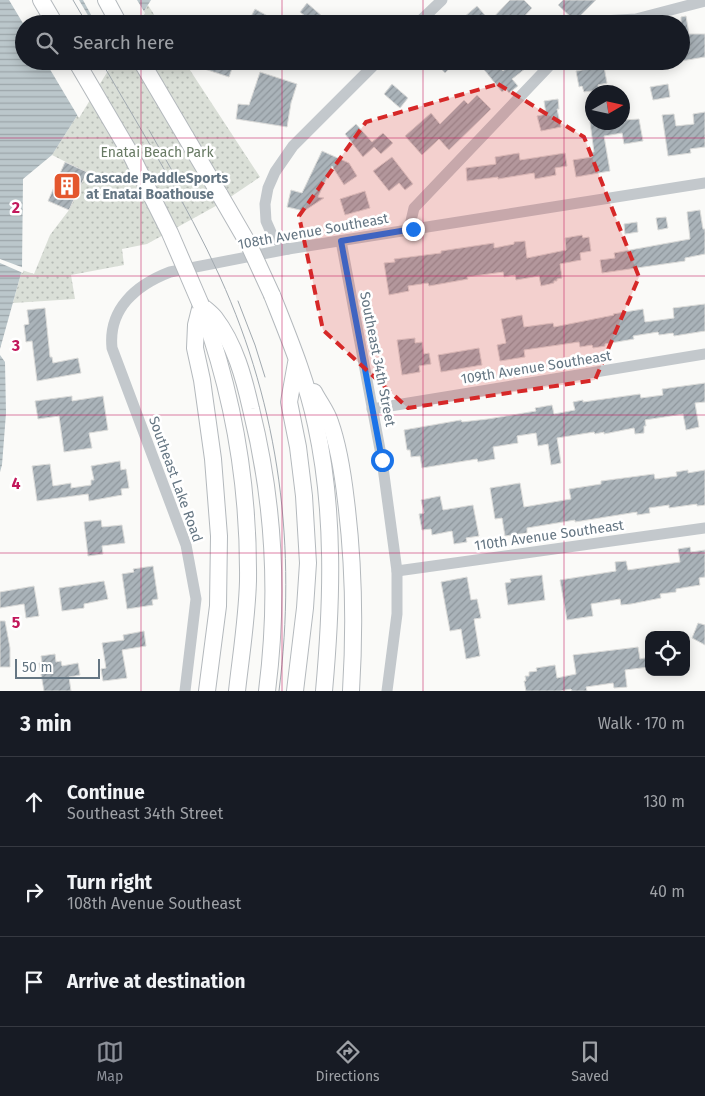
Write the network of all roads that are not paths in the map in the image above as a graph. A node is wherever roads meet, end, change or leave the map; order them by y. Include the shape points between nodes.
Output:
1 (41, 0) edge
2 (106, 0) edge
3 (442, 0) edge
4 (705, 1) edge
5 (686, 3) edge
6 (50, 15) edge
7 (114, 15) edge
8 (426, 15) edge
9 (648, 15) edge
10 (81, 70) edge
11 (146, 70) edge
12 (369, 70) edge
13 (545, 70) edge
14 (705, 183) edge
15 (413, 229) junction
16 (341, 241) junction
17 (288, 249) junction
18 (138, 288) joint
19 (204, 317) junction
20 (705, 354) edge
21 (297, 361) junction
22 (372, 409) junction
23 (705, 528) edge
24 (397, 571) junction
25 (185, 691) edge
26 (206, 691) edge
27 (237, 691) edge
28 (267, 691) edge
29 (295, 691) edge
30 (324, 691) edge
31 (351, 691) edge
32 (387, 691) edge

1 - 6 highway
2 - 7 highway
3 - 8 street
4 - 5 street
5 - 9 street
10 - 19 highway, bridge via 139,171 183,262
11 - 21 highway, bridge via 249,245
12 - 17 street via 293,146 275,172 265,204 266,221 273,237
13 - 15 street via 414,208
14 - 15 street, 108th Avenue Southeast
15 - 16 street, 108th Avenue Southeast
16 - 17 street, 108th Avenue Southeast
16 - 22 street, Southeast 34th Street
17 - 18 street, 108th Avenue Southeast via 170,272
18 - 25 street, Southeast Lake Road via 118,314 111,338 112,348 186,545 196,599
19 - 26 highway via 195,348 213,459 219,536 218,606
19 - 27 highway via 229,398 244,492 248,582
19 - 28 highway via 234,351 256,426 272,547 272,645
20 - 22 street, 109th Avenue Southeast
21 - 29 highway via 289,402 304,496 308,563
21 - 30 highway via 316,424 325,471 330,627
21 - 31 highway via 330,422 343,477 353,558
22 - 24 street, Southeast 34th Street
23 - 24 street, 110th Avenue Southeast
24 - 32 street, Southeast 34th Street via 397,614

